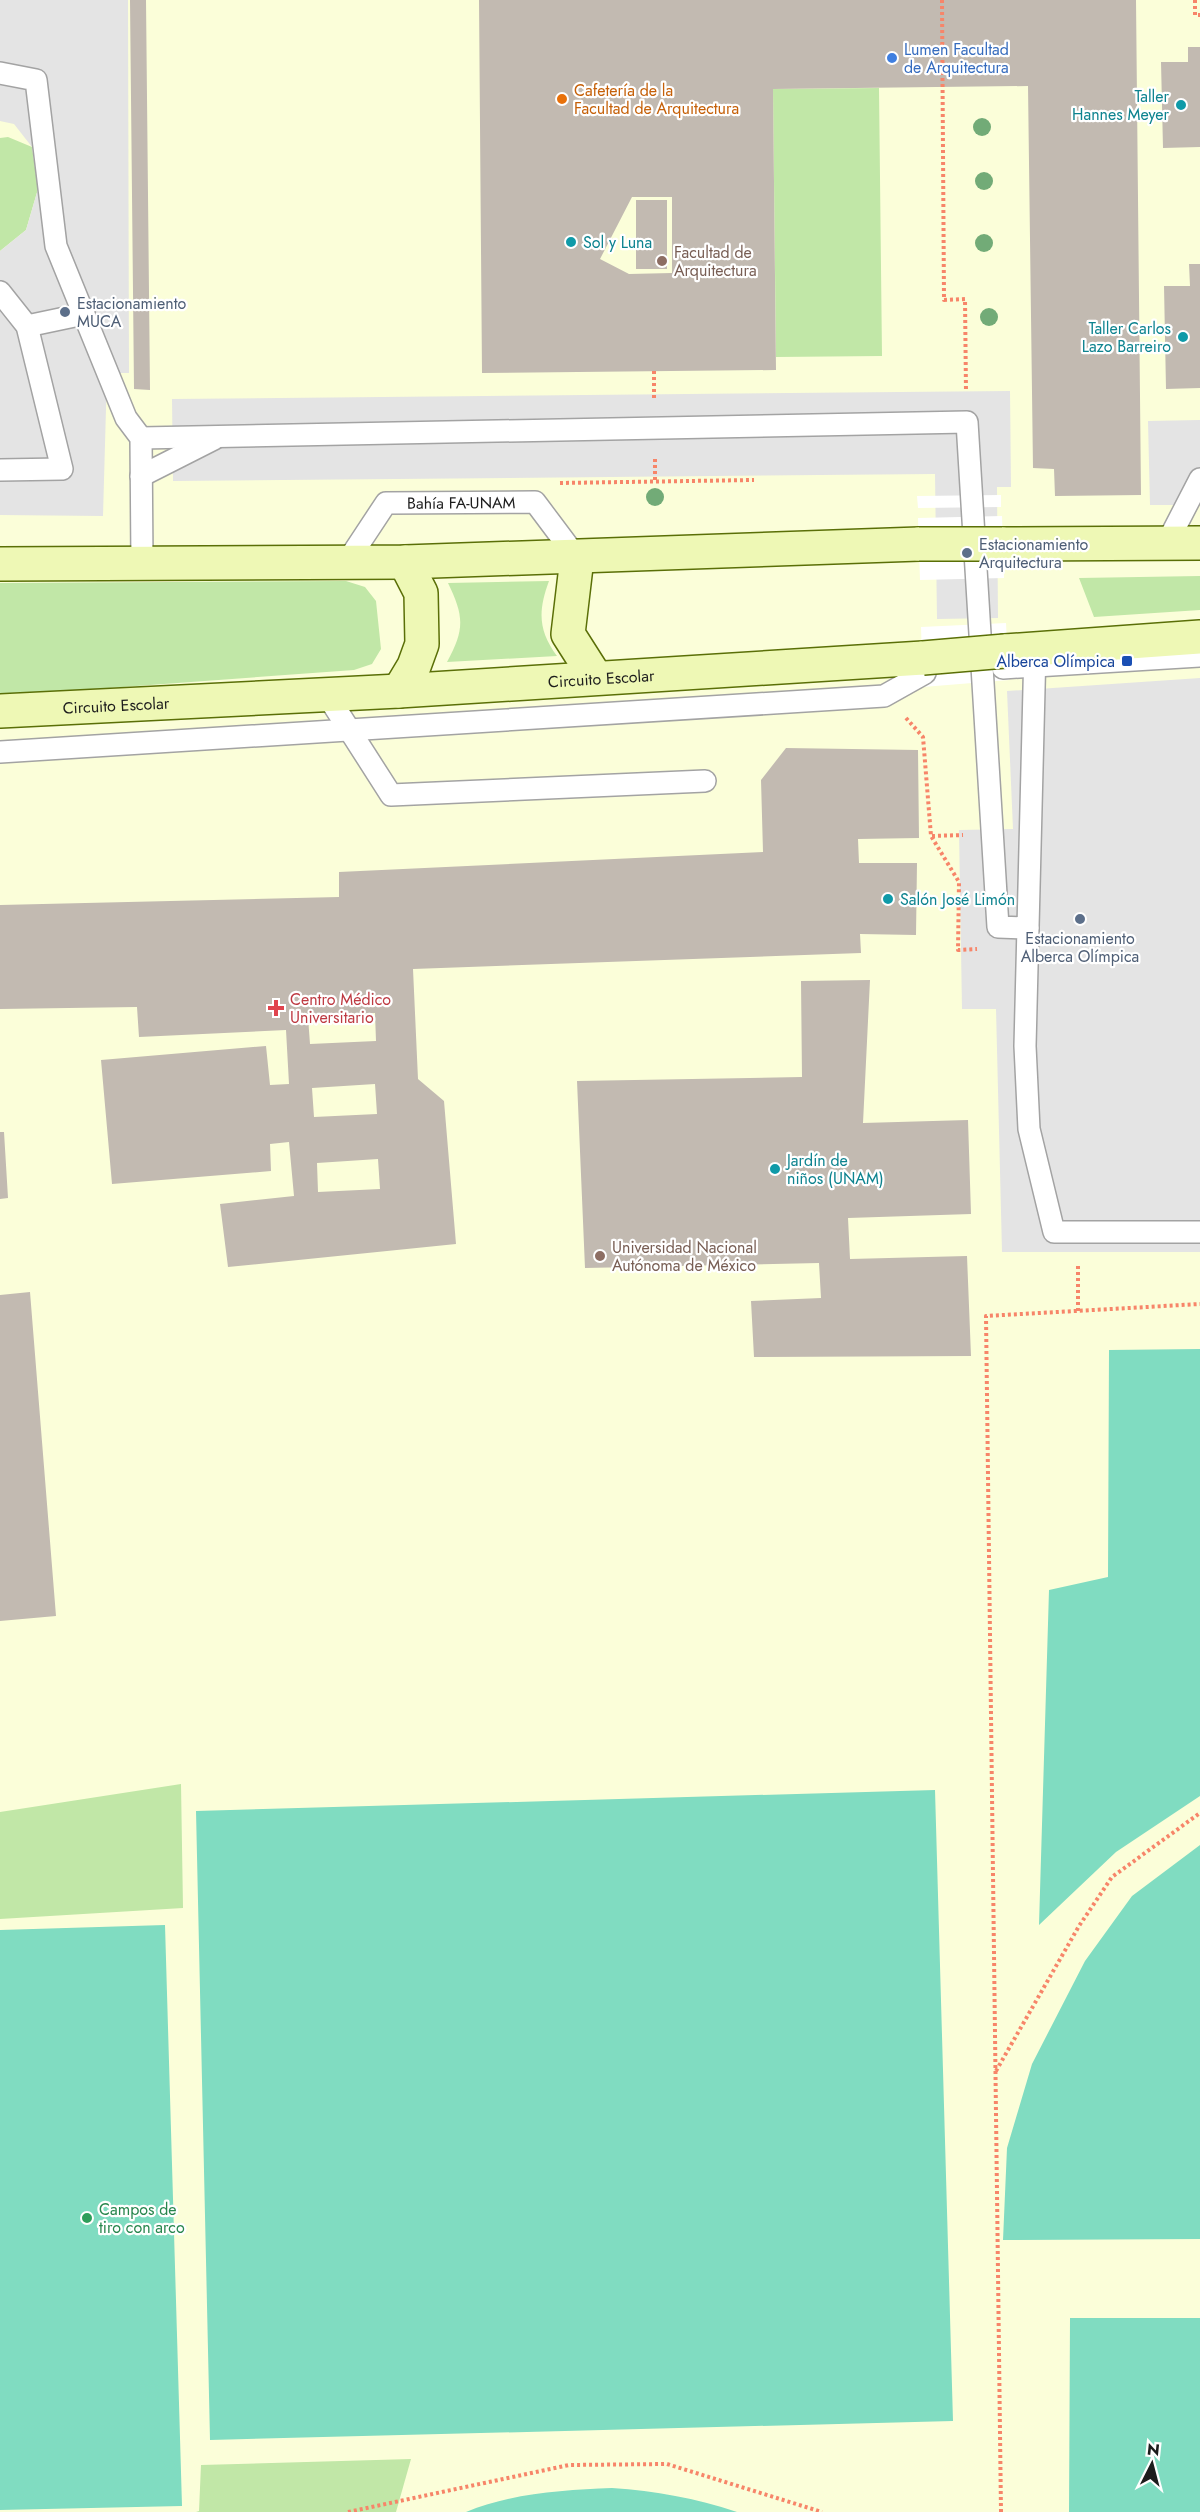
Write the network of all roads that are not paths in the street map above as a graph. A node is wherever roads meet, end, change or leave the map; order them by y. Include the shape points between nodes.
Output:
1 (0, 73) edge
2 (0, 292) edge
3 (84, 314) junction
4 (27, 326) junction
5 (220, 436) junction
6 (141, 438) junction
7 (0, 470) edge
8 (141, 476) junction
9 (1200, 479) edge
10 (1167, 543) junction
11 (1200, 543) edge
12 (577, 558) junction
13 (142, 562) junction
14 (347, 562) junction
15 (405, 562) junction
16 (0, 564) edge
17 (1200, 637) edge
18 (1200, 656) edge
19 (1019, 659) junction
20 (924, 665) junction
21 (596, 678) junction
22 (399, 691) junction
23 (327, 695) junction
24 (0, 711) edge
25 (350, 731) junction
26 (0, 752) edge
27 (705, 781) dead end
28 (1028, 937) junction
29 (1200, 1232) edge

1 - 3 lane via 36,80 56,246
2 - 4 lane
3 - 4 lane
3 - 6 lane via 126,418
4 - 7 lane via 62,469
5 - 6 lane
5 - 8 lane
5 - 28 lane via 967,422 998,927
6 - 8 lane
8 - 13 lane
9 - 10 lane
10 - 11 street
10 - 12 street, bridge via 919,544
12 - 14 lane, Bahía FA-UNAM via 535,502 386,503
12 - 15 street
12 - 21 street via 568,634
13 - 14 street
13 - 16 street
14 - 15 street
15 - 22 street via 421,593 422,644
17 - 19 street, Circuito Escolar
18 - 19 lane
19 - 20 street, Circuito Escolar, bridge
19 - 28 lane
20 - 21 street, Circuito Escolar
20 - 25 lane via 884,696
21 - 22 street, Circuito Escolar
22 - 23 street, Circuito Escolar
23 - 24 street, Circuito Escolar
23 - 25 lane
25 - 26 lane
25 - 27 lane via 391,795
28 - 29 lane via 1025,1046 1029,1129 1054,1232

